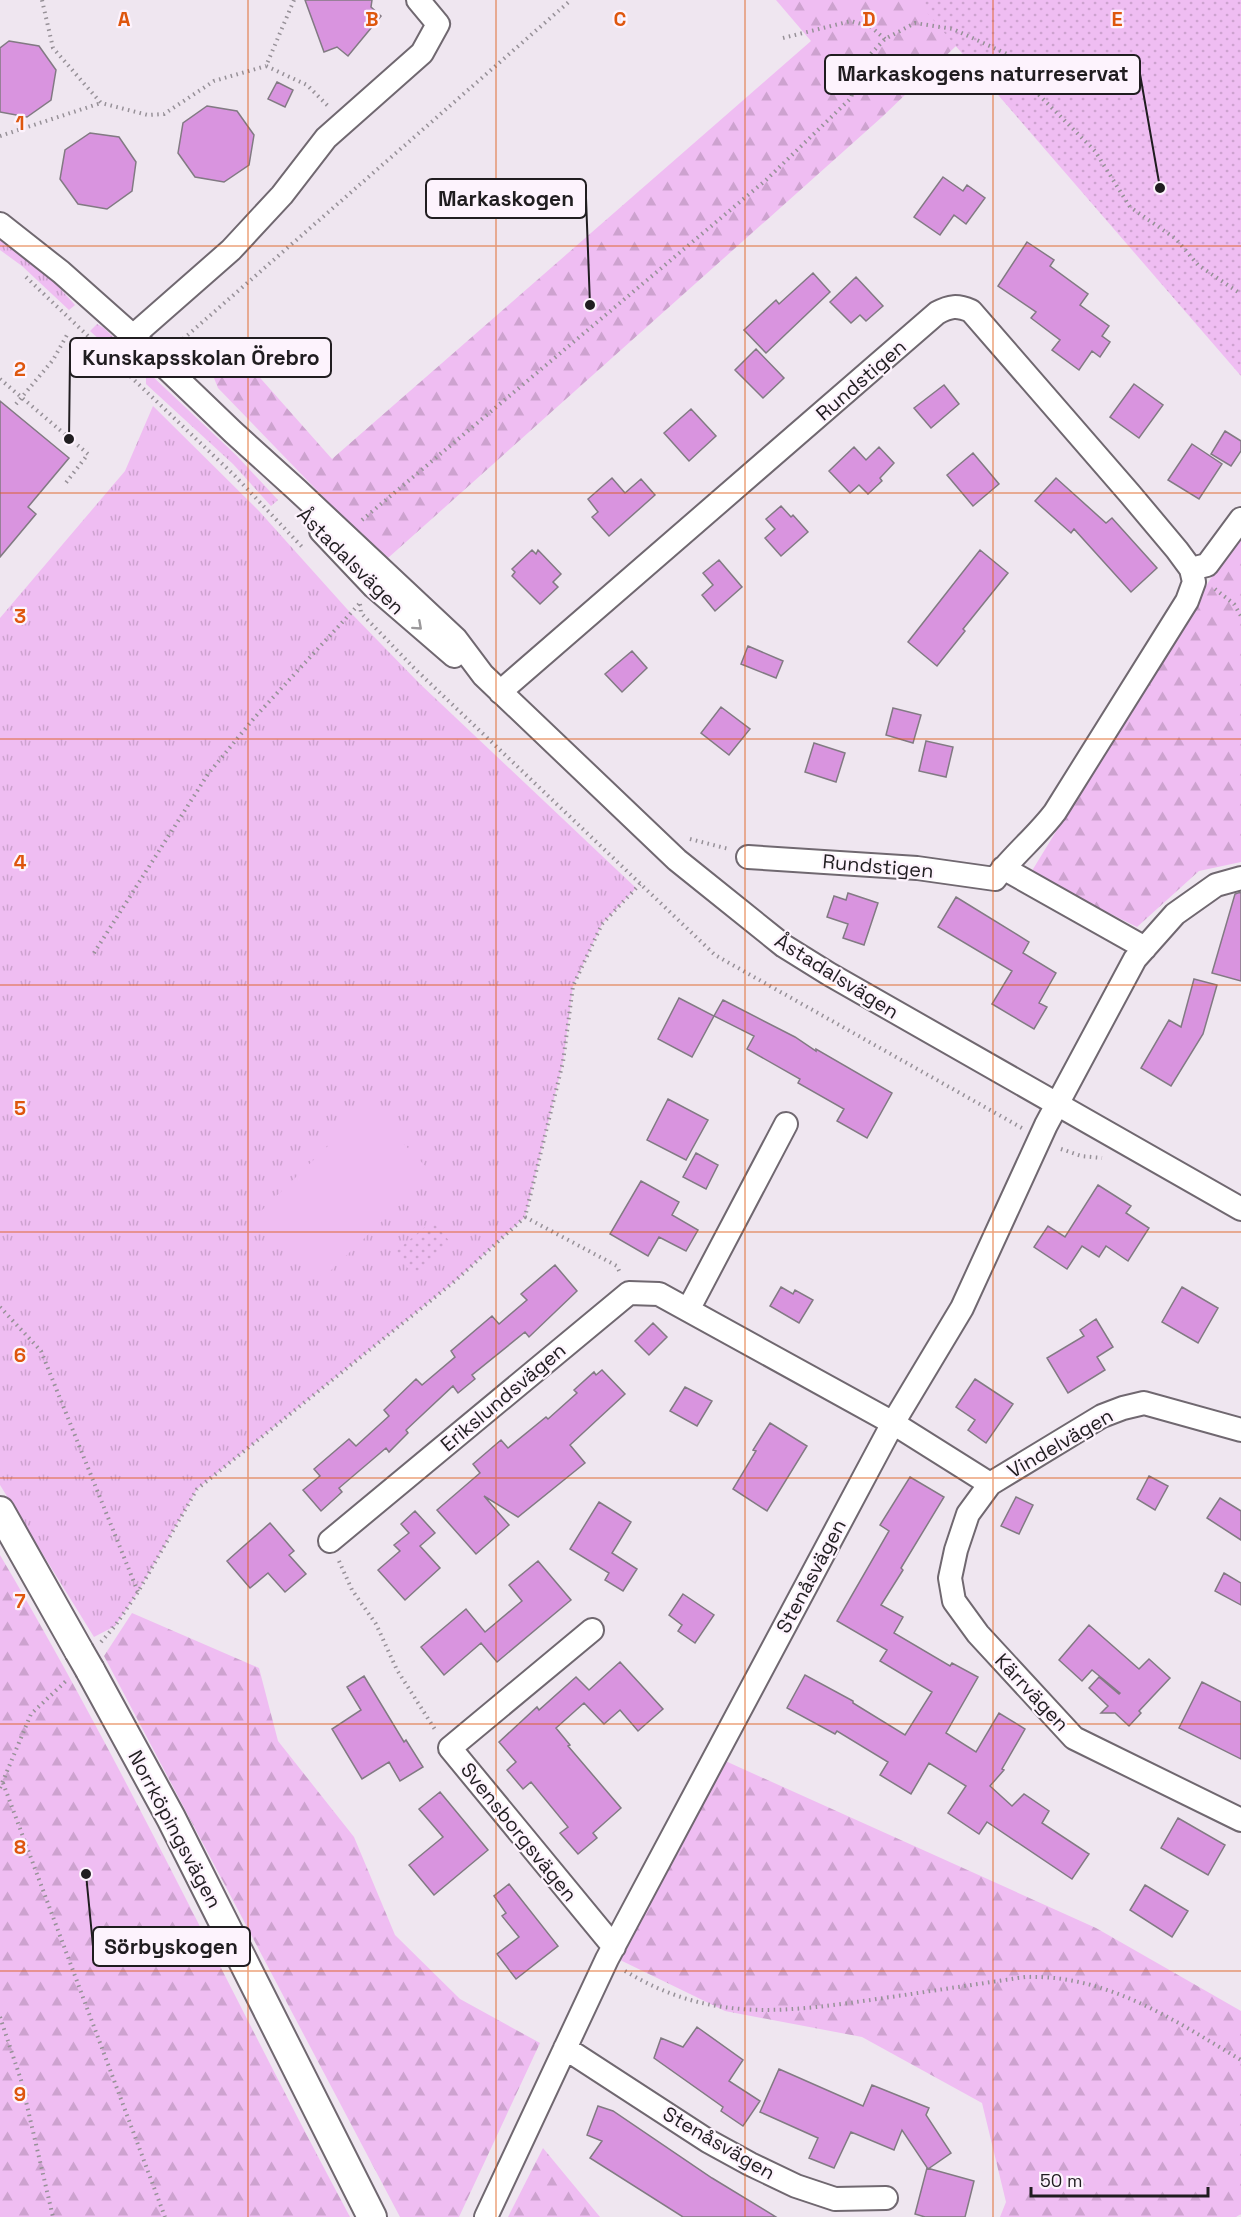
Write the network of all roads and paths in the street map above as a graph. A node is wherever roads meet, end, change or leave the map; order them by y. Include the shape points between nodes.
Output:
1 (42, 0) edge
2 (294, 0) edge
3 (418, 0) edge
4 (571, 0) edge
5 (783, 38) dead end
6 (885, 39) junction
7 (266, 66) junction
8 (101, 103) junction
9 (344, 122) junction
10 (0, 136) edge
11 (0, 224) edge
12 (1241, 294) edge
13 (67, 335) dead end
14 (133, 336) junction
15 (182, 339) dead end
16 (0, 379) edge
17 (22, 398) junction
18 (16, 404) dead end
19 (65, 484) dead end
20 (1241, 519) edge
21 (360, 521) dead end
22 (1191, 569) junction
23 (360, 603) dead end
24 (500, 692) junction
25 (689, 838) dead end
26 (748, 857) joint
27 (1003, 868) junction
28 (1241, 878) edge
29 (640, 884) dead end
30 (1145, 948) junction
31 (94, 953) dead end
32 (1057, 1104) junction
33 (786, 1124) dead end
34 (1241, 1209) edge
35 (525, 1217) junction
36 (628, 1293) junction
37 (0, 1307) edge
38 (688, 1310) junction
39 (893, 1423) junction
40 (1241, 1430) edge
41 (990, 1484) junction
42 (0, 1511) edge
43 (330, 1541) joint
44 (138, 1592) junction
45 (115, 1626) dead end
46 (592, 1630) dead end
47 (61, 1686) dead end
48 (450, 1748) junction
49 (1, 1786) edge
50 (1241, 1820) edge
51 (610, 1953) junction
52 (0, 2017) edge
53 (565, 2048) junction
54 (1241, 2060) edge
55 (886, 2198) dead end
56 (53, 2217) edge
57 (165, 2217) edge
58 (372, 2217) edge
59 (486, 2217) edge

1 - 8 path via 53,48
2 - 7 path
3 - 9 street via 438,24 422,53
4 - 15 path
5 - 6 path via 850,21 871,27
6 - 12 path via 915,23 953,29 1007,54 1034,90 1095,151 1130,207 1176,239 1198,265
6 - 21 path via 860,64 851,98 766,180
7 - 8 path via 214,81 164,114 148,115
7 - 9 path via 308,85
8 - 10 path
9 - 14 street via 231,250
11 - 14 street, Åstadalsvägen
13 - 17 path via 53,360
14 - 24 street, Åstadalsvägen via 456,639
16 - 17 path
17 - 18 path
17 - 19 path via 88,454
20 - 22 street via 1207,565
22 - 24 street, Rundstigen via 971,311 948,307
22 - 27 street, Rundstigen via 1194,582 1187,601 1055,812
23 - 31 path via 208,774
24 - 32 street, Åstadalsvägen via 677,860 784,946
25 - 26 path
26 - 27 street, Rundstigen via 917,868 995,879
27 - 30 street
28 - 30 street, Stenåsvägen via 1216,885 1175,914
29 - 35 path via 602,924 573,986 563,1062
30 - 32 street, Stenåsvägen via 1135,959
32 - 34 street, Åstadalsvägen
32 - 39 street, Stenåsvägen via 962,1308
33 - 38 street
35 - 36 path via 617,1266
35 - 44 path via 455,1281 197,1489
36 - 38 street via 659,1294
36 - 43 street, Erikslundsvägen
37 - 44 path via 41,1351
38 - 39 street
39 - 41 street, Vindelvägen
39 - 51 street, Stenåsvägen
40 - 41 street, Vindelvägen via 1144,1403 1102,1416
41 - 50 street, Kärrvägen via 968,1514 950,1578 954,1601 978,1634 1074,1738
42 - 58 main road, Norrköpingsvägen via 171,1818
43 - 48 path via 352,1590 376,1624 397,1670
44 - 45 path
46 - 48 street, Svensborgsvägen
47 - 49 path via 31,1714
48 - 51 street, Svensborgsvägen
49 - 57 path
51 - 53 street, Stenåsvägen
51 - 54 path via 646,1983 690,2001 760,2012 1025,1977 1071,1979 1144,2004
52 - 56 path via 21,2080
53 - 55 street, Stenåsvägen via 708,2141 796,2186 835,2199
53 - 59 street, Stenåsvägen

